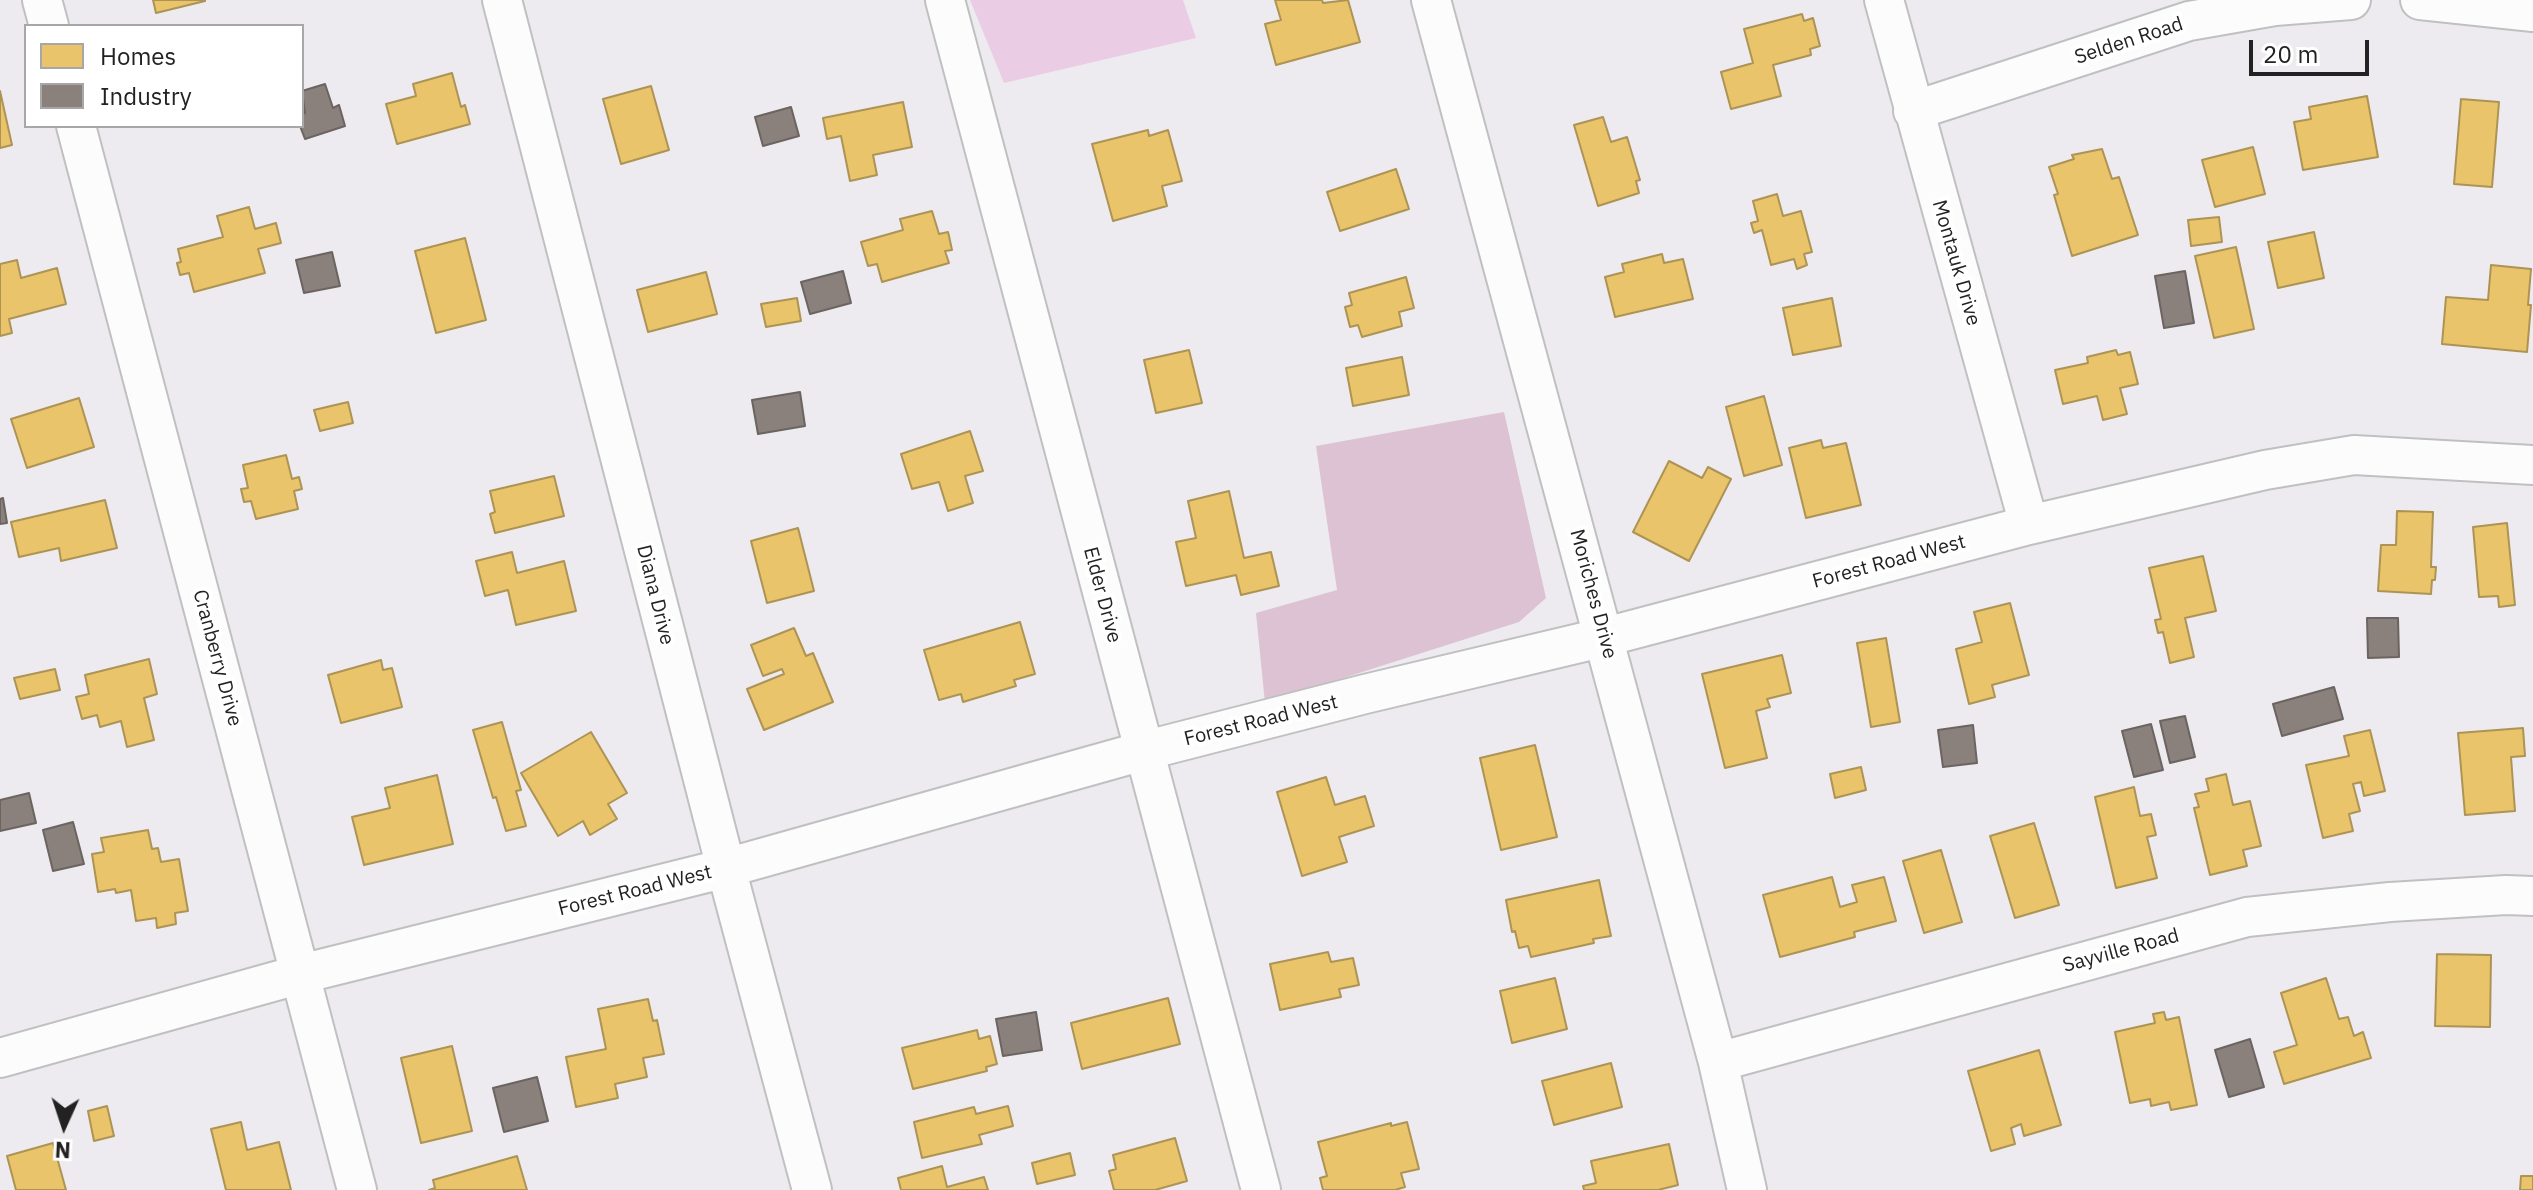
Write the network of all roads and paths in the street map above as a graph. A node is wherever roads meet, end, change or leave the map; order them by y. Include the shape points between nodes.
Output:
1 (42, 0) edge
2 (502, 0) edge
3 (945, 0) edge
4 (1431, 0) edge
5 (1884, 0) edge
6 (2351, 0) edge
7 (2420, 0) edge
8 (2533, 12) edge
9 (48, 24) edge
10 (1913, 111) junction
11 (77, 128) edge
12 (2533, 465) edge
13 (2029, 525) junction
14 (1605, 637) junction
15 (1143, 751) junction
16 (726, 868) junction
17 (2533, 896) edge
18 (301, 974) junction
19 (0, 1058) edge
20 (1718, 1062) junction
21 (357, 1190) edge
22 (812, 1190) edge
23 (1261, 1190) edge
24 (1747, 1190) edge

1 - 9 street
2 - 16 street, Diana Drive
3 - 15 street, Elder Drive
4 - 14 street, Moriches Drive
5 - 10 street, Montauk Drive
6 - 10 street, Selden Road via 2189,21
7 - 8 street
10 - 13 street, Montauk Drive
11 - 18 street, Cranberry Drive
12 - 13 street, Forest Road West via 2354,455 2265,470
13 - 14 street, Forest Road West
14 - 15 street, Forest Road West
14 - 20 street, Moriches Drive
15 - 16 street, Forest Road West
15 - 23 street, Elder Drive
16 - 18 street, Forest Road West
16 - 22 street, Diana Drive
17 - 20 street, Sayville Road via 2390,902 2247,917
18 - 19 street, Forest Road West
18 - 21 street, Cranberry Drive
20 - 24 street, Moriches Drive

